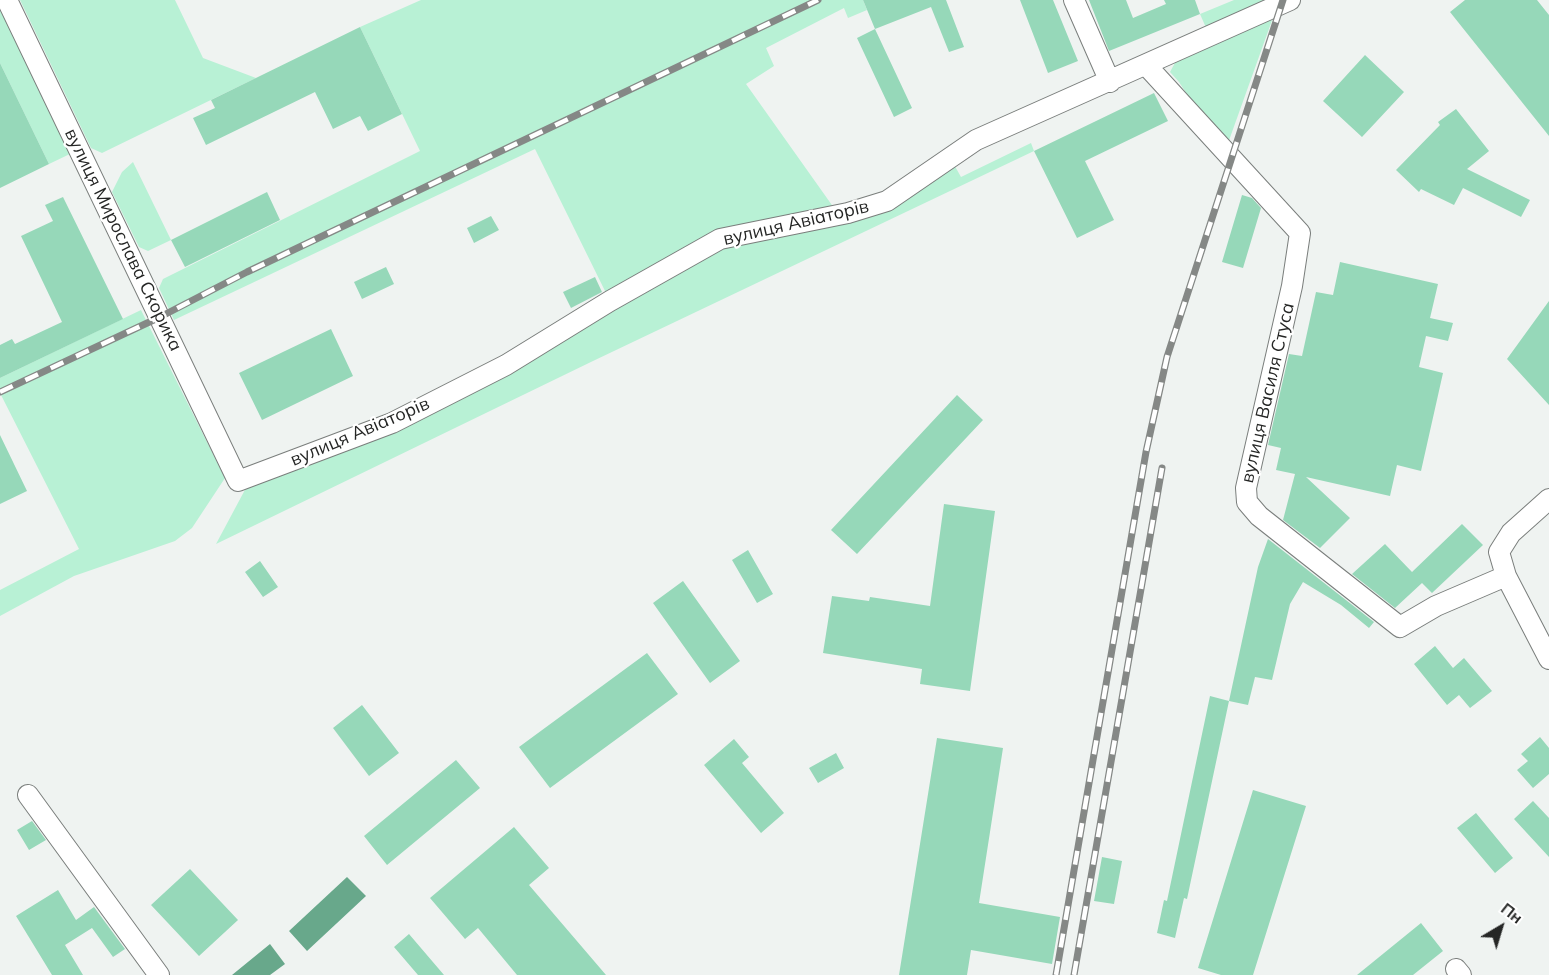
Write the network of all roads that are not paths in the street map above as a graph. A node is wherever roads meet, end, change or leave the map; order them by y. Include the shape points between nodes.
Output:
1 (6, 0) edge
2 (1074, 0) edge
3 (1290, 0) edge
4 (1146, 65) junction
5 (1110, 82) junction
6 (238, 481) joint
7 (1549, 499) edge
8 (1506, 576) junction
9 (1549, 659) edge
10 (28, 795) dead end
11 (159, 975) edge

1 - 6 street, вулиця Мирослава Скорика
2 - 5 street
3 - 4 street, вулиця Авіаторів
4 - 5 street, вулиця Авіаторів
4 - 8 street, вулиця Василя Стуса via 1300,234 1246,488 1247,502 1259,516 1400,627 1436,606
5 - 6 street, вулиця Авіаторів via 976,140 887,201 848,213 720,239 506,365 402,417
7 - 8 street via 1511,533 1498,552
8 - 9 street
10 - 11 street

